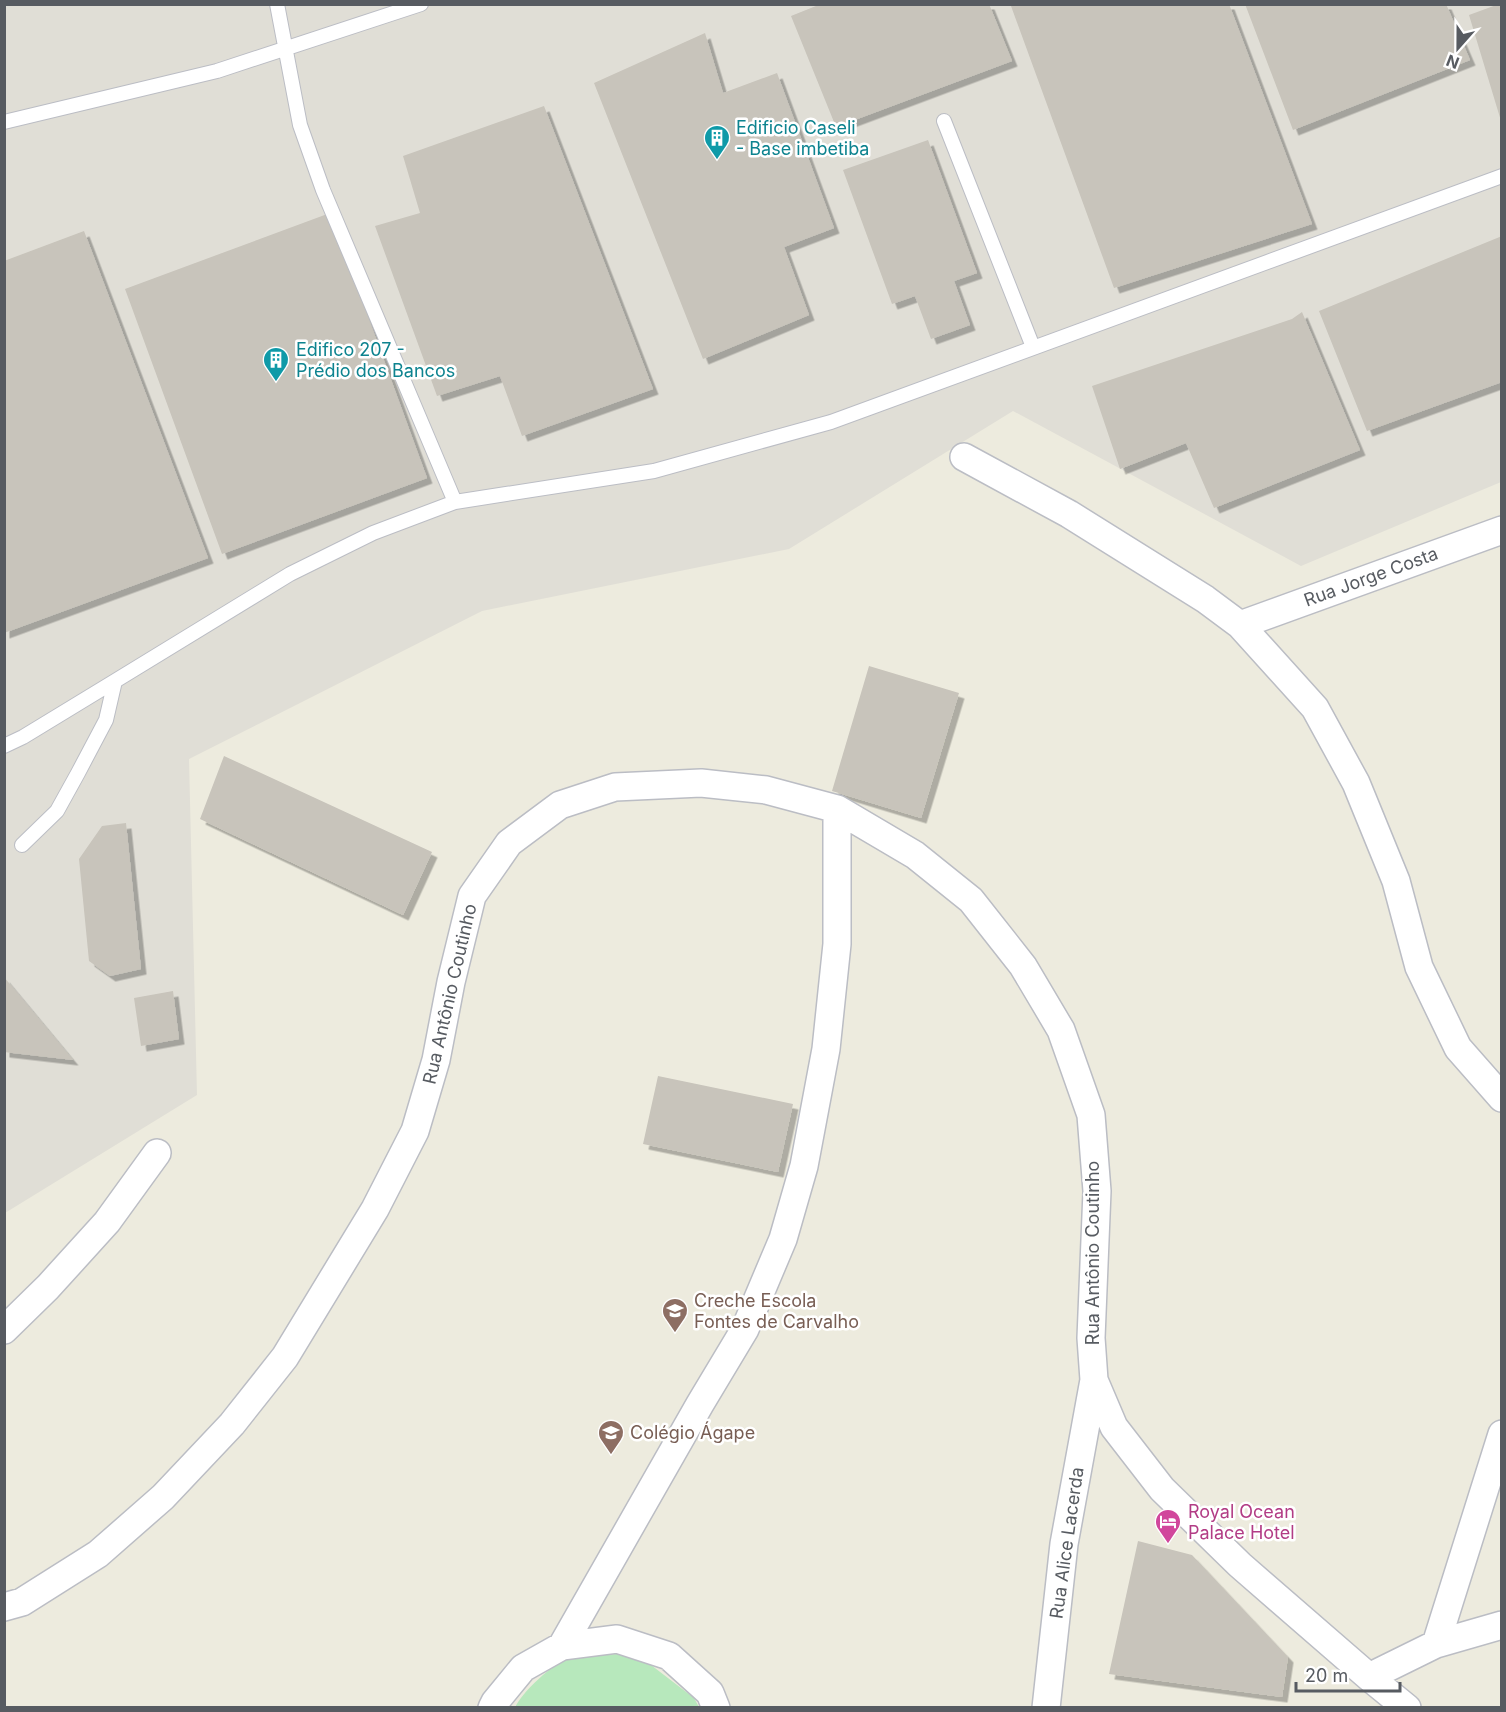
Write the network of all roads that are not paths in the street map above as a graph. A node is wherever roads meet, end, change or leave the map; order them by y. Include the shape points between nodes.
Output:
1 (277, 4) edge
2 (421, 4) edge
3 (285, 49) junction
4 (944, 121) dead end
5 (4, 122) edge
6 (1502, 176) edge
7 (1033, 347) junction
8 (964, 457) dead end
9 (455, 502) junction
10 (1502, 530) edge
11 (1240, 625) junction
12 (115, 681) junction
13 (4, 746) edge
14 (837, 809) junction
15 (22, 845) dead end
16 (1502, 1098) edge
17 (157, 1153) dead end
18 (4, 1330) edge
19 (1094, 1380) junction
20 (1502, 1434) edge
21 (4, 1607) edge
22 (1502, 1625) edge
23 (1436, 1644) junction
24 (562, 1646) junction
25 (1369, 1677) junction
26 (492, 1707) edge
27 (716, 1707) edge
28 (1046, 1707) edge
29 (1407, 1707) edge

1 - 3 lane
2 - 3 lane
3 - 5 lane via 216,71
3 - 9 lane via 300,125 323,190
4 - 7 lane
6 - 7 lane
7 - 9 lane via 831,422 739,449 654,471
8 - 11 street via 1069,514
9 - 12 lane via 373,533 290,574
10 - 11 street, Rua Jorge Costa
11 - 16 street via 1320,717 1356,783 1396,881 1419,967 1458,1048
12 - 13 lane
12 - 15 lane via 106,720 78,773 57,810
14 - 19 street, Rua Antônio Coutinho via 915,855 971,900 1023,966 1061,1030 1091,1115 1097,1191 1091,1338
14 - 21 street, Rua Antônio Coutinho via 766,789 700,783 615,786 560,805 509,843 472,896 436,1060 415,1131 375,1209 285,1357 232,1424 163,1497 98,1554 22,1602
14 - 24 street via 837,944 826,1049 804,1166 783,1239 746,1329
17 - 18 street via 107,1222
19 - 25 street, Rua Antônio Coutinho via 1114,1427 1162,1489 1240,1565
19 - 28 street, Rua Alice Lacerda via 1064,1544
20 - 23 street
22 - 23 street
23 - 25 street
24 - 26 street via 524,1668
24 - 27 street via 616,1639 669,1656 710,1693
25 - 29 street, Rua Antônio Coutinho

